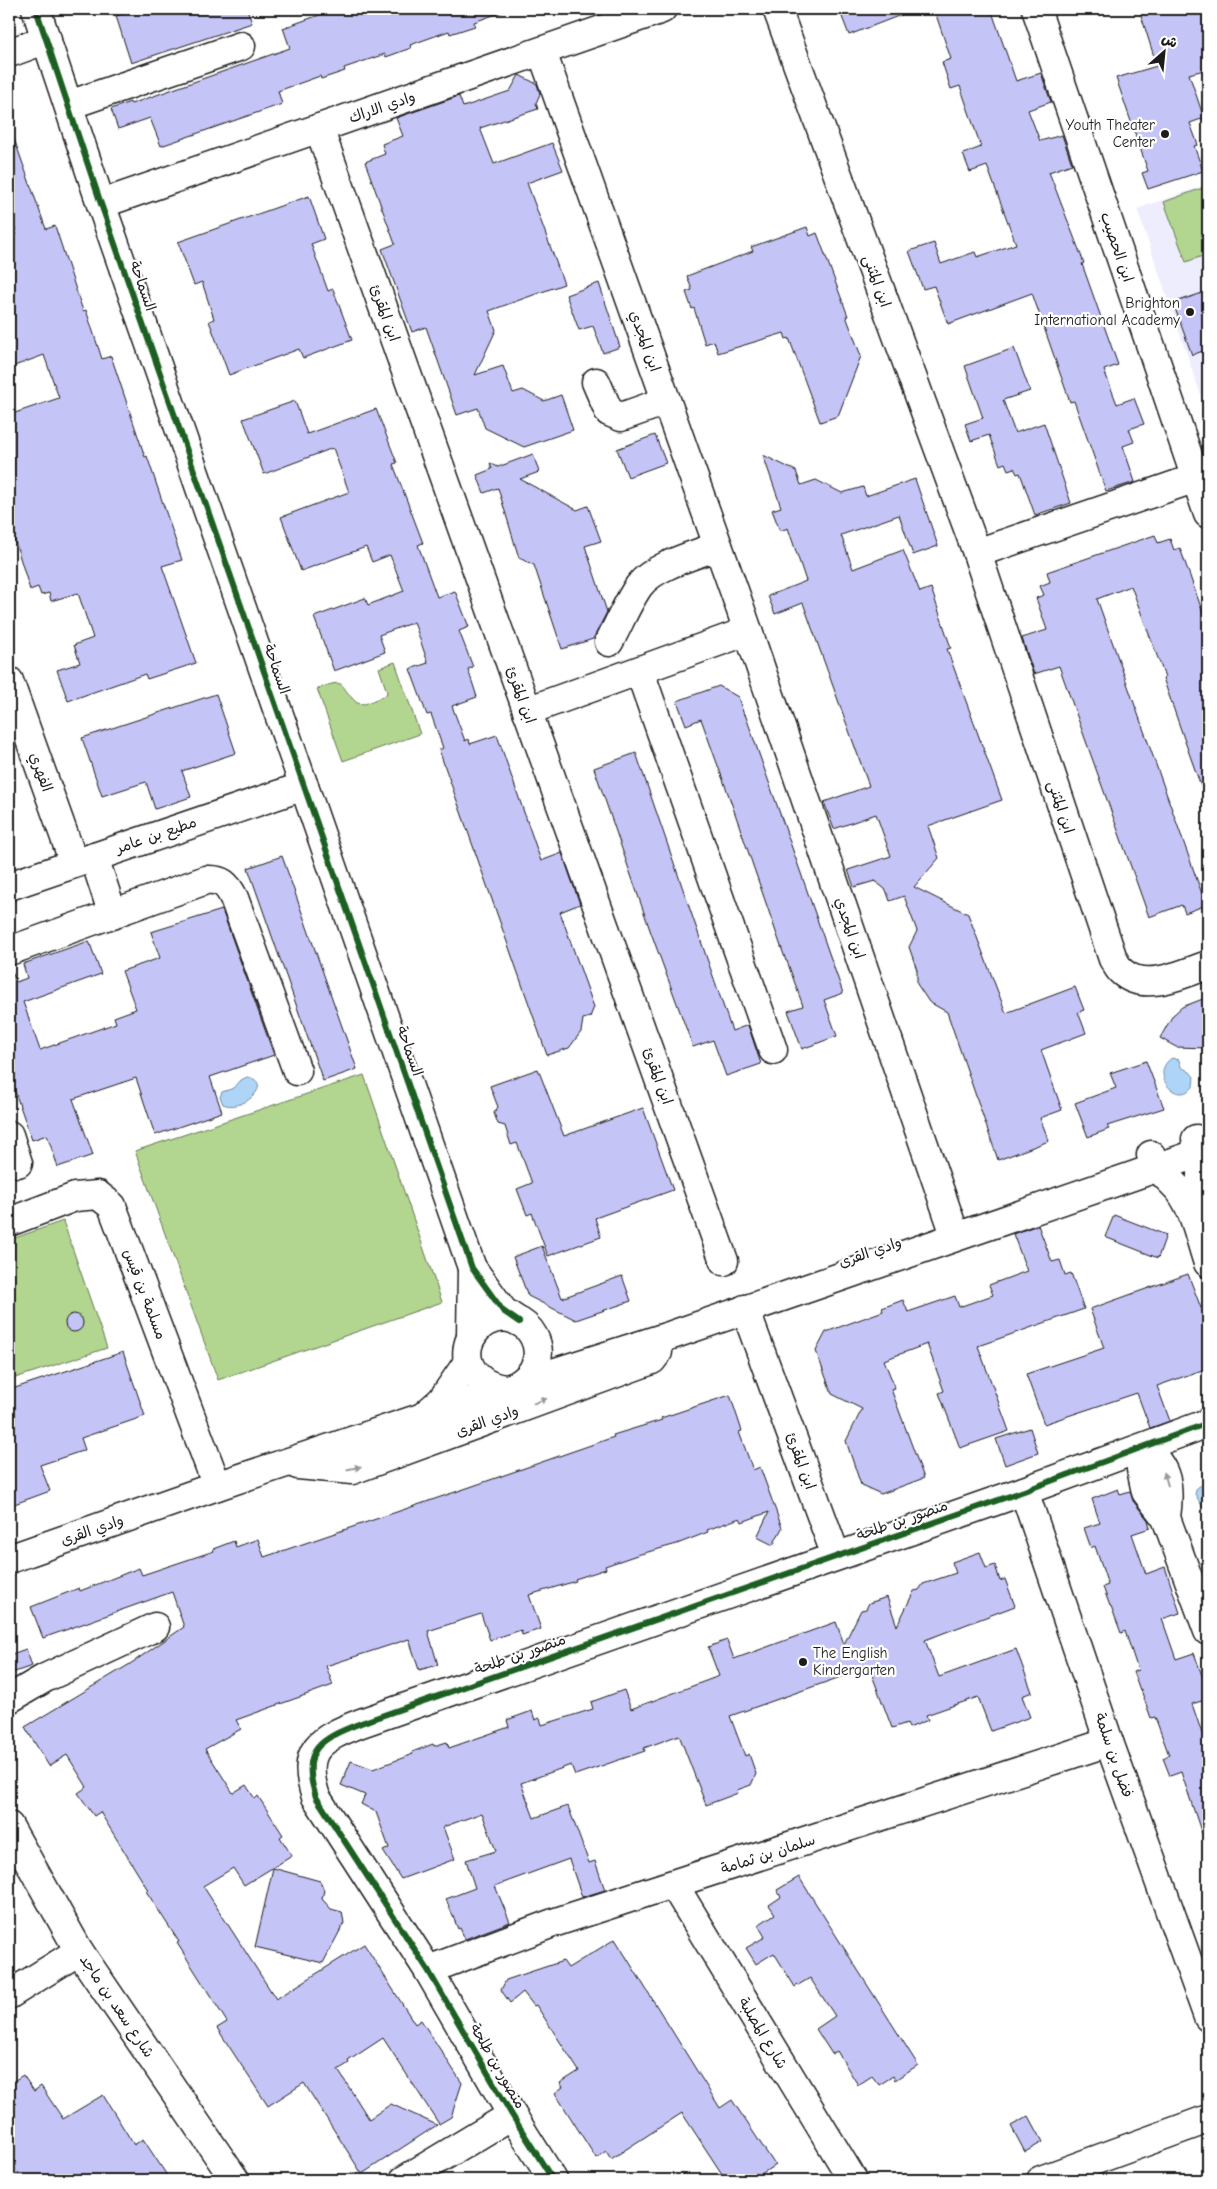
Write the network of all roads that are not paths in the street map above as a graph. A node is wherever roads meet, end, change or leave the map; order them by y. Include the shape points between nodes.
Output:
1 (36, 9) edge
2 (662, 9) edge
3 (777, 9) edge
4 (1036, 9) edge
5 (47, 39) junction
6 (241, 46) dead end
7 (542, 52) junction
8 (9, 53) edge
9 (69, 105) junction
10 (319, 128) junction
11 (101, 204) junction
12 (596, 382) dead end
13 (666, 401) junction
14 (1196, 478) junction
15 (1208, 514) edge
16 (718, 546) junction
17 (977, 553) junction
18 (748, 631) junction
19 (609, 642) dead end
20 (640, 672) junction
21 (9, 681) edge
22 (527, 711) junction
23 (304, 786) junction
24 (84, 860) junction
25 (9, 886) edge
26 (113, 915) junction
27 (9, 951) edge
28 (1208, 965) edge
29 (773, 1050) dead end
30 (297, 1071) dead end
31 (9, 1135) edge
32 (1203, 1144) edge
33 (1153, 1161) junction
34 (18, 1163) dead end
35 (1208, 1215) edge
36 (9, 1222) edge
37 (953, 1230) junction
38 (724, 1261) dead end
39 (1208, 1264) edge
40 (472, 1268) junction
41 (745, 1309) junction
42 (526, 1328) junction
43 (672, 1335) junction
44 (470, 1349) junction
45 (515, 1385) junction
46 (422, 1418) junction
47 (1208, 1423) edge
48 (1143, 1448) junction
49 (289, 1464) junction
50 (217, 1486) junction
51 (1024, 1491) junction
52 (836, 1556) junction
53 (9, 1559) edge
54 (155, 1627) dead end
55 (1208, 1631) edge
56 (9, 1699) edge
57 (1109, 1742) junction
58 (9, 1826) edge
59 (674, 1885) junction
60 (79, 1950) junction
61 (428, 1970) junction
62 (9, 1995) edge
63 (1208, 2016) edge
64 (512, 2115) junction
65 (1208, 2119) edge
66 (235, 2180) edge
67 (404, 2180) edge
68 (553, 2180) edge
69 (853, 2180) edge
70 (1042, 2180) edge

1 - 5 street, السماحة
2 - 7 street, وادي الاراك
3 - 17 street, ابن المثنى
4 - 14 street, ابن الحصيب
5 - 8 street
5 - 9 street, السماحة
6 - 9 street
7 - 10 street, وادي الاراك
7 - 13 street, ابن المجدي
9 - 11 street, السماحة
10 - 11 street, وادي الاراك
10 - 22 street, ابن المقرئ
11 - 23 street, السماحة
12 - 13 street via 609,412 621,417
13 - 16 street, ابن المجدي
14 - 15 street, ابن الحصيب
14 - 17 street
16 - 18 street, ابن المجدي
16 - 19 street via 657,570 648,577 639,586
17 - 28 street, ابن المثنى via 1113,959 1122,972 1145,981
18 - 20 street
18 - 37 street, ابن المجدي
20 - 22 street
20 - 29 street
21 - 24 street, الفهري
22 - 38 street, ابن المقرئ
23 - 24 street, مطيع بن عامر
23 - 40 street, السماحة
24 - 25 street, مطيع بن عامر
24 - 26 street, الفهري
26 - 27 street
26 - 30 street via 206,880 228,886
31 - 34 street
32 - 33 street, وادي القرى
32 - 35 street via 1201,1187
33 - 37 street, وادي القرى
33 - 39 street via 1190,1208
36 - 50 street, مسلمة بن قيس via 75,1197 98,1195 112,1206
37 - 41 street, وادي القرى
37 - 42 street, وادي القرى via 578,1353 552,1347
40 - 42 street, السماحة via 503,1311
40 - 44 street, السماحة
41 - 43 street, وادي القرى
41 - 52 street, ابن المقرئ
42 - 44 street via 510,1319 492,1320 484,1324
42 - 45 street via 536,1342 538,1359 531,1375
43 - 45 street, وادي القرى
49 -> 43 street, وادي القرى via 352,1470 652,1360
44 - 45 street via 472,1371 478,1379 496,1388
44 - 46 street, وادي القرى via 442,1400
45 - 46 street, وادي القرى
46 - 49 street, وادي القرى
47 - 48 street, منصور بن طلحة
48 - 51 street, منصور بن طلحة
48 - 55 street via 1153,1455 1164,1472 1170,1495 1166,1518
49 - 50 street, وادي القرى
50 - 53 street, وادي القرى
51 - 52 street, منصور بن طلحة
51 - 57 street, فضل بن سلمة
52 - 61 street, منصور بن طلحة via 361,1723 341,1731 317,1748 309,1770 316,1797
54 - 56 street via 44,1678
57 - 59 street, سلمان بن ثمامة
57 - 63 street, فضل بن سلمة
58 - 60 street, شارع سعد بن ماجد
59 - 61 street, سلمان بن ثمامة via 553,1923
59 - 69 street, شارع المصلبة
60 - 62 street
60 - 66 street, شارع سعد بن ماجد
61 - 64 street, منصور بن طلحة
64 - 67 street
64 - 68 street, منصور بن طلحة
65 - 70 street

